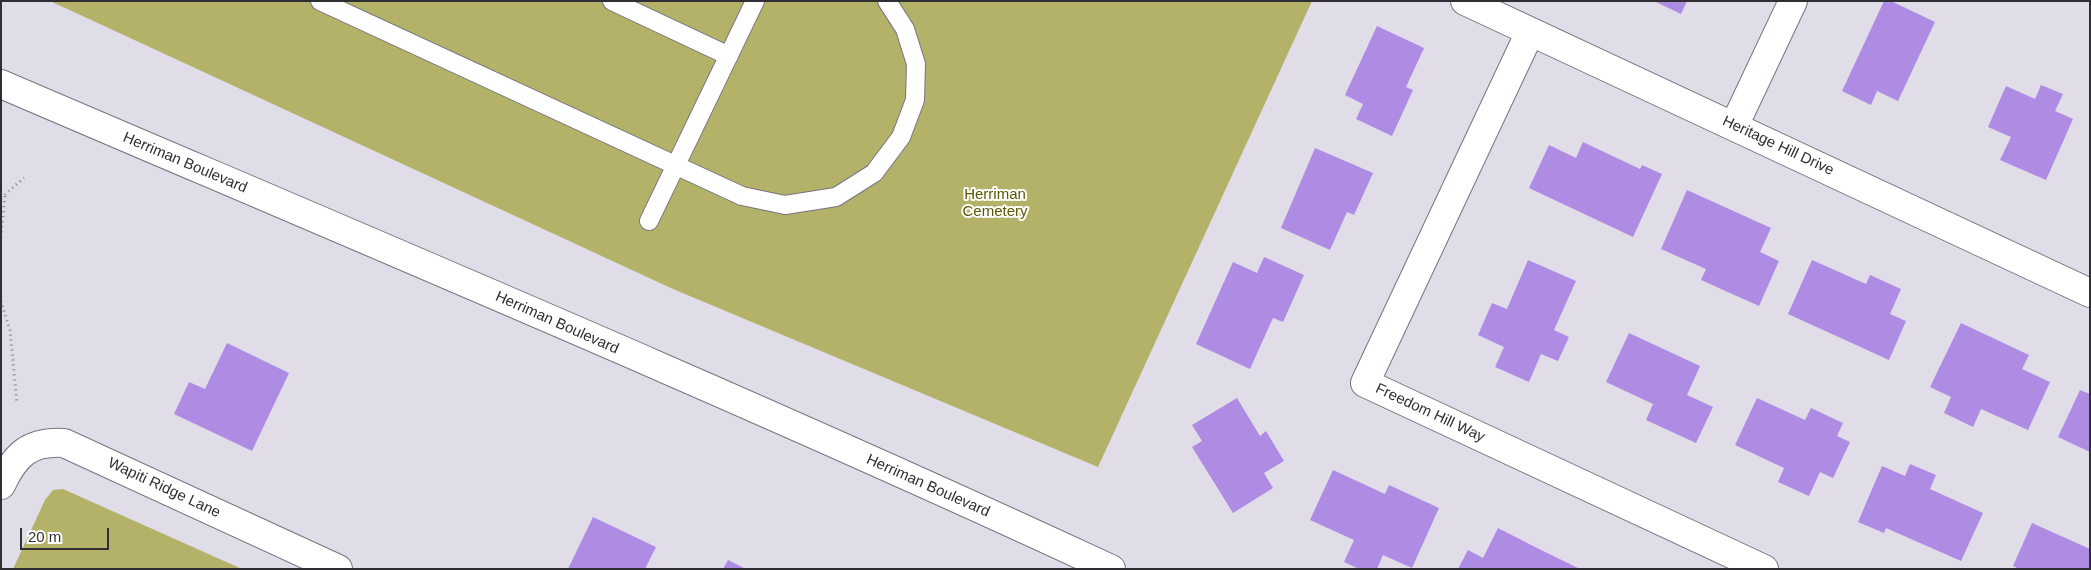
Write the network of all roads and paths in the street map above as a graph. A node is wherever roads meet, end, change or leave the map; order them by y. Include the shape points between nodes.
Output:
1 (320, 1) edge
2 (612, 1) edge
3 (755, 1) edge
4 (888, 1) edge
5 (1464, 1) edge
6 (1793, 1) edge
7 (1530, 32) junction
8 (729, 56) junction
9 (1, 84) edge
10 (1734, 126) junction
11 (676, 166) junction
12 (24, 178) dead end
13 (6, 194) junction
14 (1, 198) edge
15 (649, 221) dead end
16 (1, 237) edge
17 (2090, 293) edge
18 (1, 301) edge
19 (17, 404) dead end
20 (1, 485) edge
21 (338, 569) edge
22 (1111, 569) edge
23 (1764, 569) edge

1 - 11 lane
2 - 8 lane
3 - 8 lane
4 - 11 lane via 904,29 916,64 914,100 901,137 874,173 836,197 785,205 742,196
5 - 7 street, Heritage Hill Drive
6 - 10 street
7 - 10 street, Heritage Hill Drive
7 - 23 street, Freedom Hill Way via 1365,383
8 - 11 lane
9 - 22 street, Herriman Boulevard via 542,316
10 - 17 street, Heritage Hill Drive
11 - 15 lane
12 - 13 path
13 - 14 path
13 - 16 path
18 - 19 path via 10,330
20 - 21 street, Wapiti Ridge Lane via 12,464 28,449 51,442 64,443

